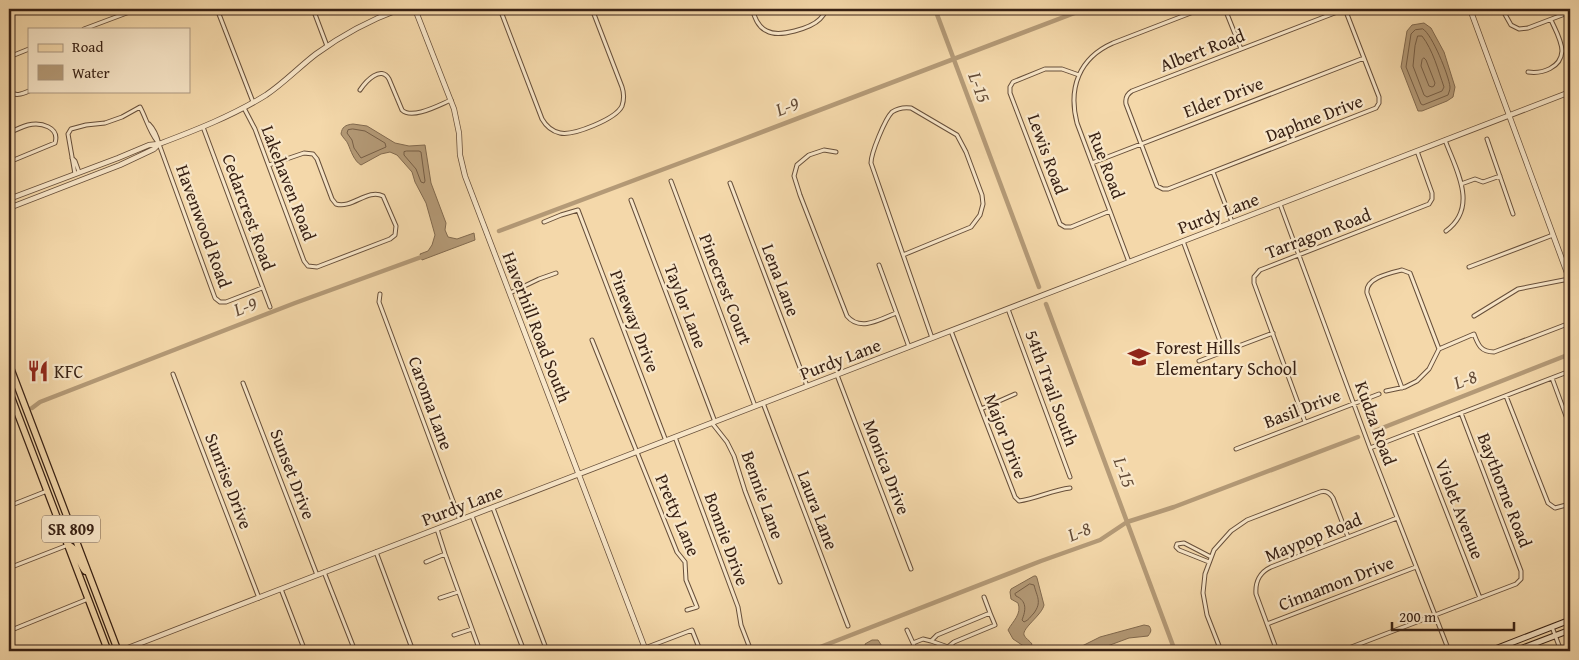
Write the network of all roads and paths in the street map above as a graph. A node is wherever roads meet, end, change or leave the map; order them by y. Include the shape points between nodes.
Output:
1 (217, 9) edge
2 (313, 9) edge
3 (400, 9) edge
4 (415, 9) edge
5 (500, 9) edge
6 (592, 9) edge
7 (752, 9) edge
8 (827, 9) edge
9 (1201, 9) edge
10 (1226, 9) edge
11 (1346, 9) edge
12 (1470, 9) edge
13 (1502, 9) edge
14 (132, 11) dead end
15 (1570, 12) edge
16 (1551, 20) junction
17 (87, 28) edge
18 (328, 46) junction
19 (28, 49) edge
20 (1241, 49) junction
21 (9, 57) edge
22 (1364, 58) junction
23 (1528, 72) dead end
24 (1079, 75) junction
25 (360, 90) dead end
26 (9, 91) edge
27 (28, 91) edge
28 (1570, 92) edge
29 (451, 100) junction
30 (253, 102) junction
31 (244, 108) junction
32 (1509, 115) junction
33 (203, 127) junction
34 (9, 133) edge
35 (1488, 139) dead end
36 (1445, 140) junction
37 (159, 144) junction
38 (1140, 144) junction
39 (1417, 151) junction
40 (836, 152) dead end
41 (9, 162) edge
42 (1092, 163) junction
43 (269, 165) junction
44 (1213, 172) junction
45 (77, 173) junction
46 (1500, 176) junction
47 (671, 182) dead end
48 (730, 183) dead end
49 (1461, 184) junction
50 (9, 199) edge
51 (631, 200) dead end
52 (1280, 204) junction
53 (9, 208) edge
54 (1110, 212) junction
55 (1513, 214) dead end
56 (544, 222) dead end
57 (1232, 222) junction
58 (1446, 230) dead end
59 (1553, 234) junction
60 (1183, 241) junction
61 (903, 255) junction
62 (1299, 255) junction
63 (1129, 262) junction
64 (879, 265) dead end
65 (1469, 267) dead end
66 (556, 273) dead end
67 (1570, 280) edge
68 (262, 288) junction
69 (510, 293) junction
70 (380, 294) dead end
71 (270, 307) dead end
72 (1008, 309) junction
73 (896, 313) junction
74 (1474, 316) dead end
75 (1570, 323) edge
76 (951, 331) junction
77 (1272, 333) junction
78 (932, 338) junction
79 (592, 340) dead end
80 (909, 347) junction
81 (1439, 349) junction
82 (1224, 352) junction
83 (1199, 361) dead end
84 (9, 366) edge
85 (1570, 371) edge
86 (173, 374) dead end
87 (837, 375) junction
88 (1552, 378) junction
89 (243, 383) dead end
90 (807, 386) junction
91 (1402, 388) junction
92 (9, 391) edge
93 (1386, 391) dead end
94 (1015, 394) dead end
95 (1379, 394) dead end
96 (1506, 396) junction
97 (763, 403) junction
98 (1354, 403) junction
99 (755, 406) junction
100 (981, 409) junction
101 (16, 410) junction
102 (9, 413) edge
103 (1460, 413) junction
104 (713, 422) junction
105 (1305, 422) junction
106 (1570, 427) edge
107 (1415, 431) junction
108 (26, 435) junction
109 (675, 437) junction
110 (666, 441) junction
111 (39, 445) junction
112 (1370, 448) junction
113 (1236, 449) dead end
114 (638, 452) junction
115 (34, 457) junction
116 (47, 466) junction
117 (578, 474) junction
118 (1070, 477) dead end
119 (1070, 488) dead end
120 (47, 491) junction
121 (1570, 504) edge
122 (9, 506) edge
123 (494, 508) junction
124 (472, 516) junction
125 (1397, 518) junction
126 (460, 520) junction
127 (437, 529) junction
128 (62, 530) junction
129 (1348, 537) junction
130 (75, 538) junction
131 (68, 545) junction
132 (376, 552) junction
133 (445, 554) junction
134 (1211, 557) junction
135 (426, 562) dead end
136 (1208, 562) junction
137 (1416, 566) junction
138 (9, 568) edge
139 (911, 569) dead end
140 (324, 572) junction
141 (317, 575) junction
142 (89, 576) junction
143 (780, 582) dead end
144 (281, 589) junction
145 (458, 592) junction
146 (984, 597) dead end
147 (259, 598) junction
148 (440, 598) dead end
149 (1480, 598) junction
150 (88, 599) junction
151 (687, 610) dead end
152 (990, 613) junction
153 (1434, 615) junction
154 (1570, 620) edge
155 (1266, 624) junction
156 (848, 626) dead end
157 (1552, 627) junction
158 (472, 628) junction
159 (907, 630) dead end
160 (1570, 630) edge
161 (9, 631) edge
162 (454, 635) dead end
163 (1555, 636) junction
164 (931, 641) junction
165 (913, 643) junction
166 (948, 647) junction
167 (645, 650) edge
168 (700, 650) edge
169 (108, 651) edge
170 (119, 651) edge
171 (304, 651) edge
172 (354, 651) edge
173 (413, 651) edge
174 (480, 651) edge
175 (524, 651) edge
176 (548, 651) edge
177 (751, 651) edge
178 (916, 651) edge
179 (953, 651) edge
180 (1221, 651) edge
181 (1277, 651) edge
182 (1341, 651) edge
183 (1449, 651) edge
184 (1490, 651) edge
185 (1515, 651) edge
186 (1561, 651) edge

1 - 30 street
2 - 18 street
3 - 18 street via 364,24
4 - 29 street, Haverhill Road South
5 - 6 street via 545,124 564,134 612,117 622,107 622,87
7 - 8 street via 760,26 770,33 779,34 818,21
9 - 24 street via 1108,45 1091,57
10 - 20 street
11 - 20 street, Albert Road
11 - 22 street, Daphne Drive
12 - 32 street
13 - 16 street via 1511,25 1519,29
14 - 17 street
15 - 16 street
16 - 23 street via 1561,48 1559,59 1546,70
18 - 30 street
19 - 21 street
20 - 38 street, Albert Road via 1132,92 1126,98 1126,104
22 - 38 street, Elder Drive
22 - 44 street, Daphne Drive via 1379,97 1376,108
24 - 42 street, Rue Road via 1074,96 1075,114
24 - 54 street, Lewis Road via 1050,68 1016,80 1010,87 1010,93 1058,221 1065,227 1071,226
25 - 29 street via 366,81 383,73 405,113 419,113
26 - 27 street via 15,95
28 - 32 street, Purdy Lane
29 - 69 street, Haverhill Road South via 465,176
30 - 31 street
31 - 33 street
31 - 43 street, Lakehaven Road
32 - 36 street, Purdy Lane
32 - 59 street
33 - 37 street
33 - 68 street, Cedarcrest Road
34 - 41 street via 28,125 45,125 51,128 56,138 55,144
35 - 46 street
36 - 39 street, Purdy Lane
36 - 49 street
37 - 45 street
37 - 45 street via 140,107 105,123 71,129 68,134
37 - 53 street via 120,165
37 - 68 street, Havenwood Road via 215,298 226,302
38 - 42 street, Elder Drive
38 - 44 street, Daphne Drive via 1155,184 1162,190
39 - 52 street, Purdy Lane
39 - 62 street, Tarragon Road via 1432,193 1429,204
40 - 73 street via 824,150 809,155 797,165 794,176 800,194 847,316 863,324
42 - 54 street, Rue Road
43 - 43 street, Lakehaven Road via 304,261 310,267 395,235 396,226 383,196 374,193 345,204 336,204 313,154 304,153
44 - 57 street
45 - 50 street
46 - 49 street
46 - 55 street
47 - 99 street, Pinecrest Court
48 - 90 street, Lena Lane
49 - 58 street via 1464,196 1462,210 1455,223
51 - 104 street, Taylor Lane
52 - 57 street, Purdy Lane
52 - 62 street, Kudza Road
54 - 63 street, Rue Road
56 - 110 street, Pineway Drive via 578,210
57 - 60 street, Purdy Lane
59 - 65 street
59 - 67 street
60 - 63 street, Purdy Lane
60 - 82 street
61 - 61 street via 871,160 890,115 908,107 957,135 982,195 982,204 980,215 971,227
61 - 78 street
62 - 77 street, Tarragon Road via 1260,270 1254,277
62 - 98 street, Kudza Road
63 - 72 street, Purdy Lane
64 - 73 street
66 - 69 street
67 - 74 street via 1518,289
68 - 71 street, Cedarcrest Road
69 - 117 street, Haverhill Road South
70 - 126 street, Caroma Lane via 379,302
72 - 76 street, Purdy Lane
72 - 118 street, 54th Trail South
73 - 80 street
75 - 81 street via 1494,352 1481,349 1474,334
76 - 78 street, Purdy Lane
76 - 100 street, Major Drive
77 - 82 street
77 - 105 street, Tarragon Road
78 - 80 street, Purdy Lane
79 - 114 street
80 - 87 street, Purdy Lane
81 - 91 street via 1425,374
81 - 91 street via 1412,276 1405,270 1373,280 1367,287 1367,293
82 - 83 street
84 - 111 main road, SR 809
85 - 88 street
86 - 147 street, Sunrise Drive
87 - 90 street, Purdy Lane
87 - 139 street, Monica Drive
88 - 96 street
88 - 106 street
89 - 141 street, Sunset Drive
90 - 97 street, Purdy Lane
91 - 93 street
92 - 101 main road, SR 809
94 - 100 street
95 - 98 street, Basil Drive
96 - 103 street
96 - 121 street via 1548,503 1555,508
97 - 99 street, Purdy Lane
97 - 156 street, Laura Lane
98 - 105 street, Basil Drive
98 - 112 street, Kudza Road
99 - 104 street, Purdy Lane
100 - 119 street, Major Drive via 1019,501
101 - 102 street
101 - 108 main road, SR 809
103 - 107 street
103 - 149 street, Baythorne Road via 1522,576 1516,584
104 - 109 street, Purdy Lane
104 - 143 street, Bennie Lane via 734,456
105 - 113 street, Basil Drive
107 - 112 street
107 - 149 street, Violet Avenue
108 - 111 main road
108 - 115 main road, SR 809
109 - 110 street, Purdy Lane
109 - 177 street, Bonnie Drive
110 - 114 street, Purdy Lane
111 - 116 main road, SR 809
112 - 125 street, Kudza Road
114 - 117 street, Purdy Lane
114 - 151 street, Pretty Lane via 677,552 685,562 686,580 697,607
115 - 116 main road
115 - 120 main road, SR 809
116 - 130 main road, SR 809
117 - 123 street, Purdy Lane
117 - 167 street, Haverhill Road South
120 - 122 street
120 - 128 main road, SR 809
123 - 124 street, Purdy Lane
123 - 176 street
124 - 126 street, Purdy Lane
124 - 175 street
125 - 129 street, Maypop Road
125 - 137 street, Kudza Road
126 - 127 street, Purdy Lane
127 - 132 street, Purdy Lane
127 - 133 street
128 - 130 main road
128 - 131 main road, SR 809
129 - 134 street via 1333,498 1329,492 1320,492 1247,520 1224,538
129 - 155 street, Maypop Road via 1272,566 1262,574 1256,585 1256,594
130 - 142 main road, SR 809
131 - 138 street
131 - 142 main road via 75,550
131 - 150 main road, SR 809
132 - 140 street, Purdy Lane
132 - 173 street
133 - 135 street
133 - 145 street
134 - 136 street
134 - 136 street via 1184,543 1177,544 1178,550
136 - 180 street via 1204,600
137 - 153 street, Kudza Road
137 - 155 street, Cinnamon Drive
140 - 141 street, Purdy Lane
140 - 172 street
141 - 144 street, Purdy Lane
142 - 170 main road, SR 809
144 - 147 street, Purdy Lane
144 - 171 street
145 - 148 street
145 - 158 street
146 - 152 street
147 - 170 street, Purdy Lane
149 - 153 street
150 - 161 street
150 - 169 main road, SR 809
152 - 164 street via 937,635
152 - 166 street via 995,625
153 - 182 street
153 - 183 street, Kudza Road
154 - 157 main road
155 - 181 street, Maypop Road
157 - 163 street
157 - 184 main road
158 - 162 street
158 - 174 street
159 - 165 street
160 - 163 main road
163 - 185 main road
163 - 186 street
164 - 165 street via 923,639
164 - 166 street
165 - 178 street
166 - 179 street
167 - 168 street via 692,630

